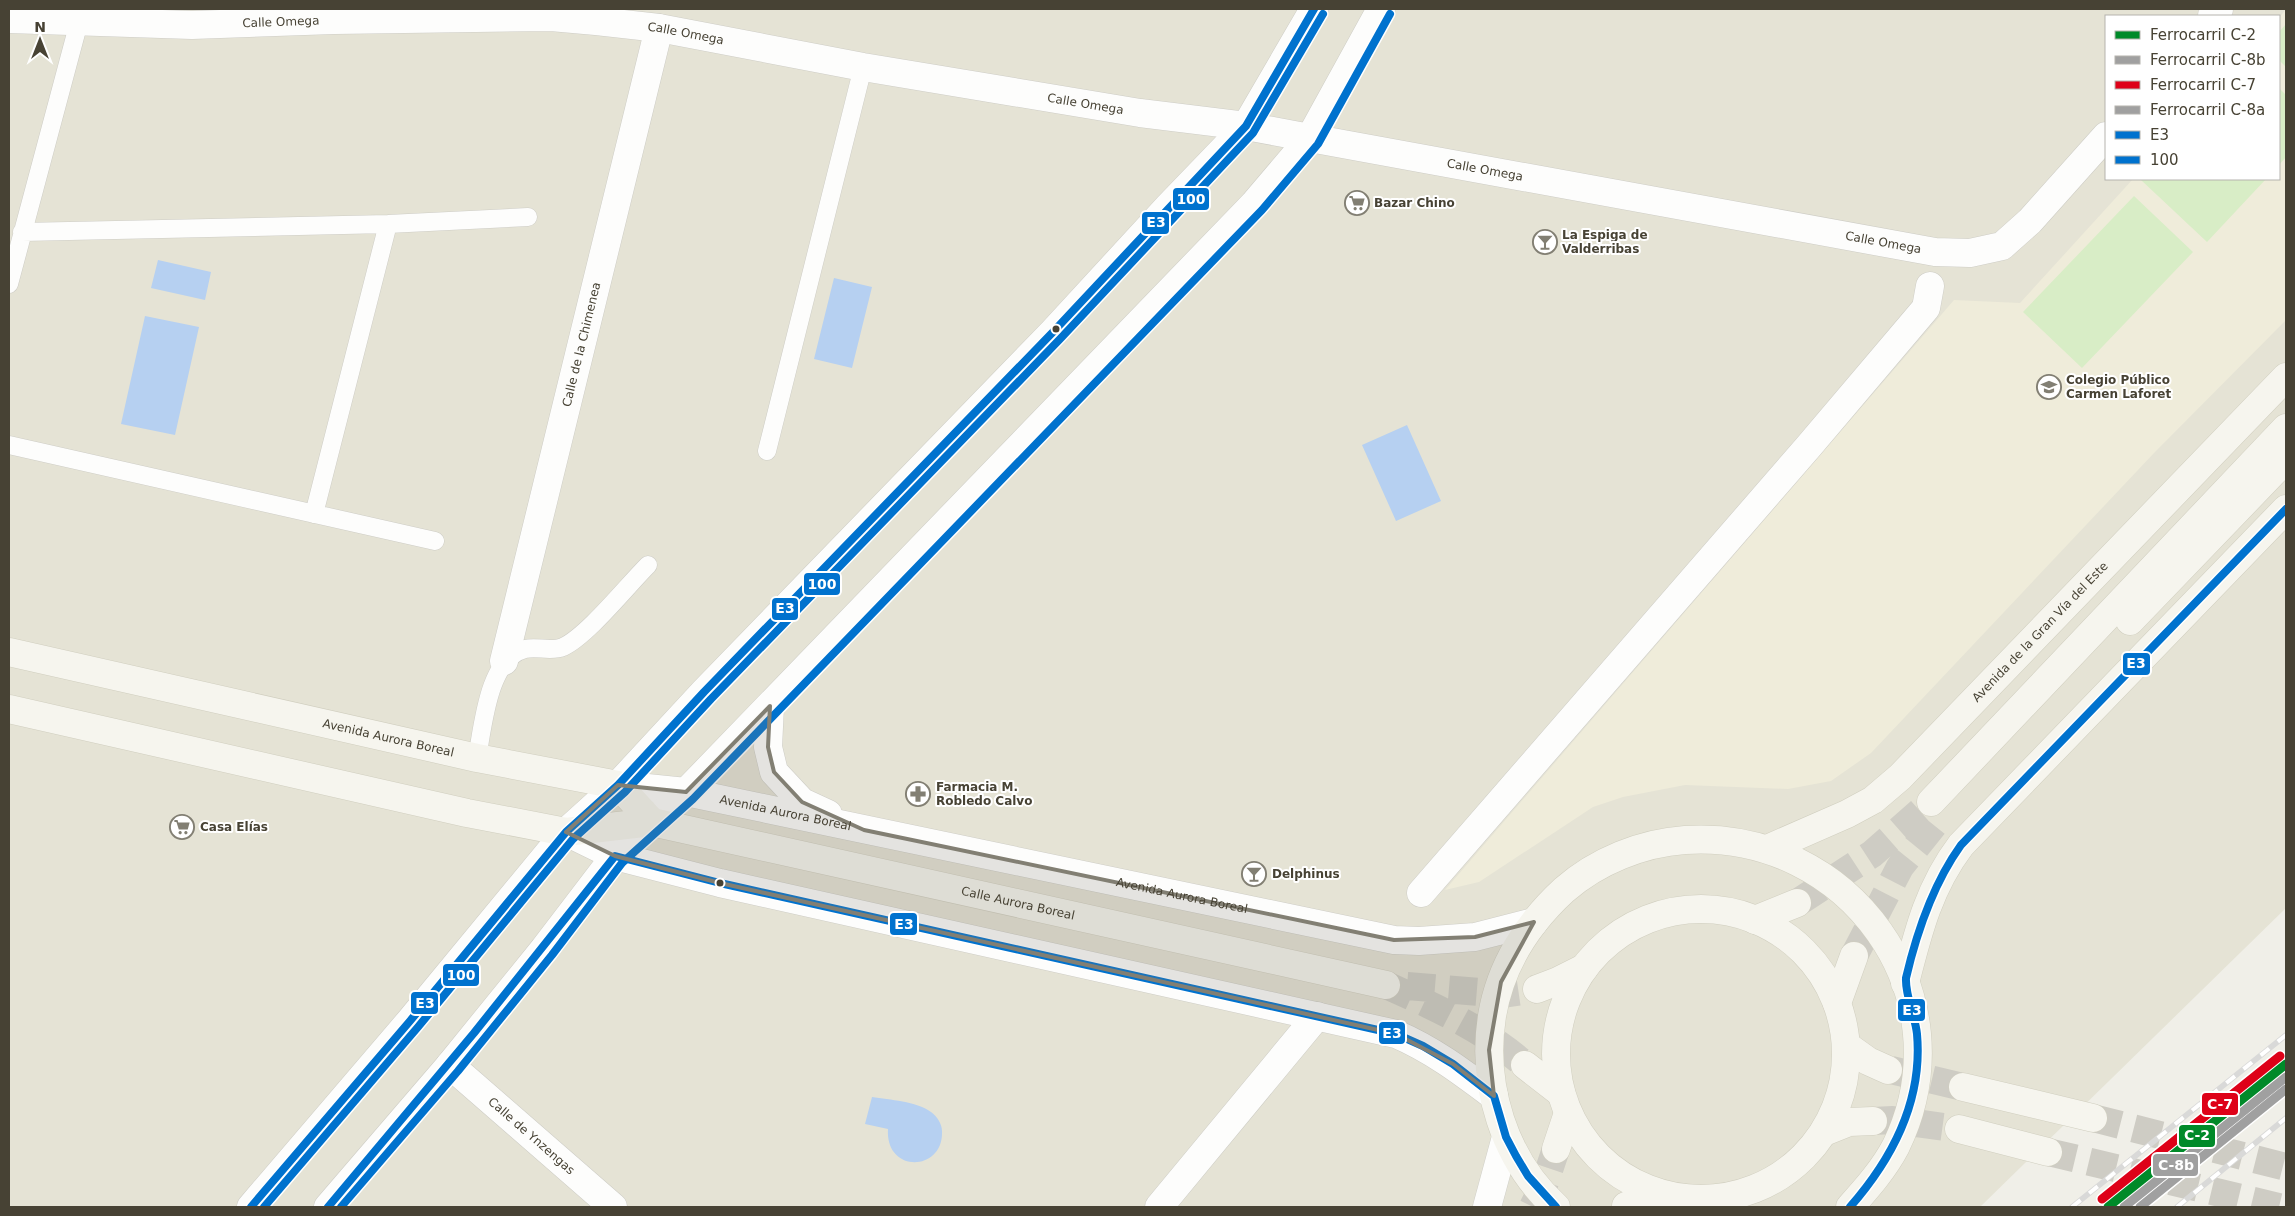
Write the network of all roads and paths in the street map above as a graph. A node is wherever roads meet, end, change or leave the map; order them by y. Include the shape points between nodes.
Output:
1 (1314, 9) edge
2 (1381, 9) edge
3 (654, 18) edge
4 (9, 19) edge
5 (79, 22) junction
6 (863, 67) junction
7 (1246, 126) junction
8 (2105, 137) edge
9 (1310, 138) junction
10 (528, 217) dead end
11 (388, 224) junction
12 (22, 232) junction
13 (9, 284) edge
14 (1930, 286) dead end
15 (2286, 377) edge
16 (2286, 428) edge
17 (9, 445) edge
18 (767, 451) dead end
19 (2286, 459) edge
20 (2286, 509) edge
21 (314, 514) junction
22 (435, 541) dead end
23 (648, 565) dead end
24 (9, 652) edge
25 (504, 661) junction
26 (770, 706) junction
27 (9, 709) edge
28 (477, 758) junction
29 (618, 785) junction
30 (686, 792) junction
31 (652, 822) junction
32 (864, 830) junction
33 (566, 832) junction
34 (1767, 849) junction
35 (615, 856) junction
36 (1421, 893) dead end
37 (1797, 902) tunnel mouth
38 (1755, 920) junction
39 (1534, 922) junction
40 (1854, 956) tunnel mouth
41 (1584, 968) junction
42 (1905, 983) junction
43 (1386, 984) tunnel mouth
44 (1537, 989) tunnel mouth
45 (1837, 1003) junction
46 (1317, 1016) junction
47 (1846, 1046) junction
48 (450, 1065) junction
49 (1525, 1065) tunnel mouth
50 (1888, 1070) tunnel mouth
51 (1963, 1088) tunnel mouth
52 (1494, 1096) junction
53 (1564, 1103) junction
54 (2092, 1118) tunnel mouth
55 (1873, 1121) tunnel mouth
56 (1959, 1129) tunnel mouth
57 (1824, 1132) junction
58 (1506, 1137) junction
59 (1556, 1149) tunnel mouth
60 (2048, 1152) tunnel mouth
61 (1658, 1193) junction
62 (1626, 1206) dead end
63 (251, 1207) edge
64 (328, 1207) edge
65 (613, 1207) edge
66 (1158, 1207) edge
67 (1487, 1207) edge
68 (1556, 1207) edge
69 (1850, 1207) edge

1 - 7 street
2 - 9 street
3 - 5 street, Calle Omega via 334,20 192,25
3 - 6 street, Calle Omega
3 - 25 street, Calle de la Chimenea
4 - 5 street, Calle Omega
5 - 12 lane
6 - 7 street, Calle Omega via 1140,113
6 - 18 lane
7 - 9 street, Calle Omega
7 - 29 street via 1047,339
8 - 9 street, Calle Omega via 2030,221 2002,246 1970,254 1935,252
9 - 26 street via 1254,204
10 - 11 lane
11 - 12 lane
11 - 21 lane
12 - 13 lane
14 - 36 street via 1926,308
15 - 34 main road, Avenida de la Gran Vía del Este via 1900,777 1873,800
16 - 19 main road via 1936,809
17 - 21 lane
20 - 42 main road via 1961,845 1930,896
21 - 22 lane
23 - 25 lane via 579,636 562,647 525,649
24 - 28 main road, Avenida Aurora Boreal
25 - 28 lane via 492,686
26 - 30 street
26 - 32 street via 768,747 774,772 802,802
27 - 33 main road via 457,811
28 - 29 main road, Avenida Aurora Boreal
29 - 30 street, Avenida Aurora Boreal
29 - 31 main road
29 - 33 street
30 - 31 street
30 - 32 street, Avenida Aurora Boreal
31 - 33 main road, Calle Aurora Boreal
31 - 35 street
31 - 43 main road, Calle Aurora Boreal
32 - 39 street, Avenida Aurora Boreal via 1394,940 1475,937
33 - 35 street
33 - 63 street
34 - 39 main road via 1728,840 1700,839 1646,846 1604,864 1573,883
34 - 42 main road via 1816,871 1849,896 1886,941
35 - 46 street via 730,885
35 - 48 street
37 - 38 main road
38 - 41 main road via 1716,910 1677,911 1658,916 1639,923 1606,944
38 - 45 main road via 1774,928 1805,952 1818,968
39 - 52 main road via 1510,960 1494,1006 1489,1050
40 - 45 main road
41 - 44 main road
41 - 53 main road via 1566,999 1558,1026 1555,1054
42 - 69 main road via 1917,1037 1914,1092 1896,1146 1883,1168
45 - 47 main road via 1844,1024
46 - 52 street via 1396,1034 1423,1046 1453,1064
46 - 66 street
47 - 50 main road
47 - 57 main road via 1842,1090
48 - 64 street
48 - 65 street, Calle de Ynzengas
49 - 53 main road
51 - 54 main road
52 - 58 main road
53 - 59 main road
53 - 61 main road via 1583,1139 1604,1163 1630,1181
55 - 57 main road via 1849,1122
56 - 60 main road
57 - 61 main road via 1793,1167 1752,1190 1705,1200
58 - 67 street
58 - 68 main road via 1528,1176
61 - 62 main road

